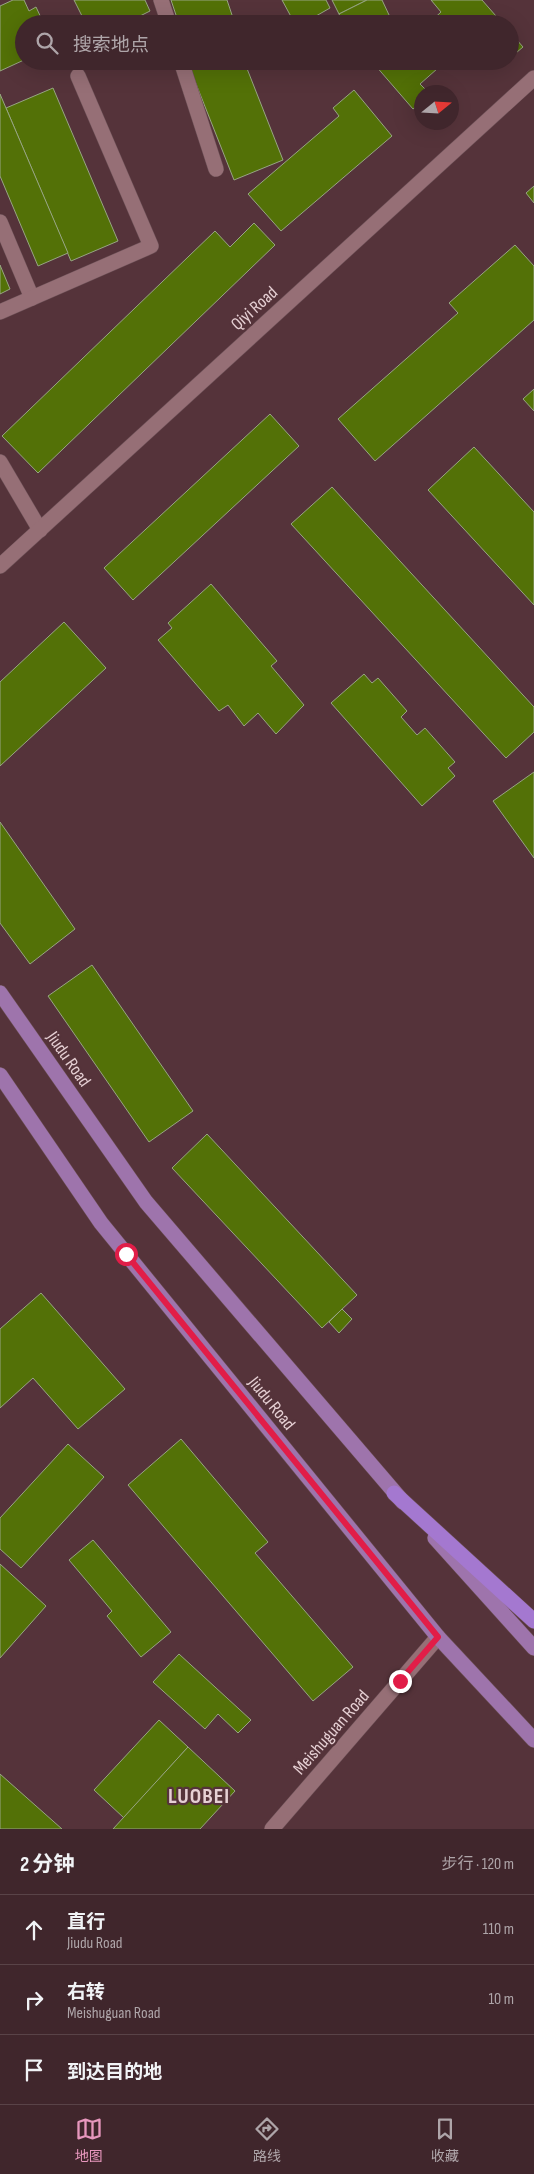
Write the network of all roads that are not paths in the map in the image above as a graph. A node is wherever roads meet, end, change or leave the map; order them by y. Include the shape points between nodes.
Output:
1 (161, 0) edge
2 (166, 15) edge
3 (184, 70) edge
4 (78, 76) dead end
5 (534, 78) edge
6 (216, 169) dead end
7 (0, 222) edge
8 (32, 298) junction
9 (0, 312) edge
10 (0, 462) edge
11 (40, 530) junction
12 (0, 566) edge
13 (0, 993) edge
14 (0, 1075) edge
15 (394, 1493) junction
16 (534, 1621) edge
17 (438, 1637) junction
18 (534, 1648) edge
19 (534, 1740) edge
20 (272, 1829) edge

1 - 2 street
3 - 6 street
4 - 8 street via 151,246
5 - 11 street, Qiyi Road
7 - 8 street
8 - 9 street
10 - 11 street
11 - 12 street, Qiyi Road
13 - 15 main road, Jiudu Road via 146,1202
14 - 17 main road, Jiudu Road via 101,1224
15 - 16 highway
15 - 18 main road, Jiudu Road
17 - 19 main road, Jiudu Road
17 - 20 street, Meishuguan Road

